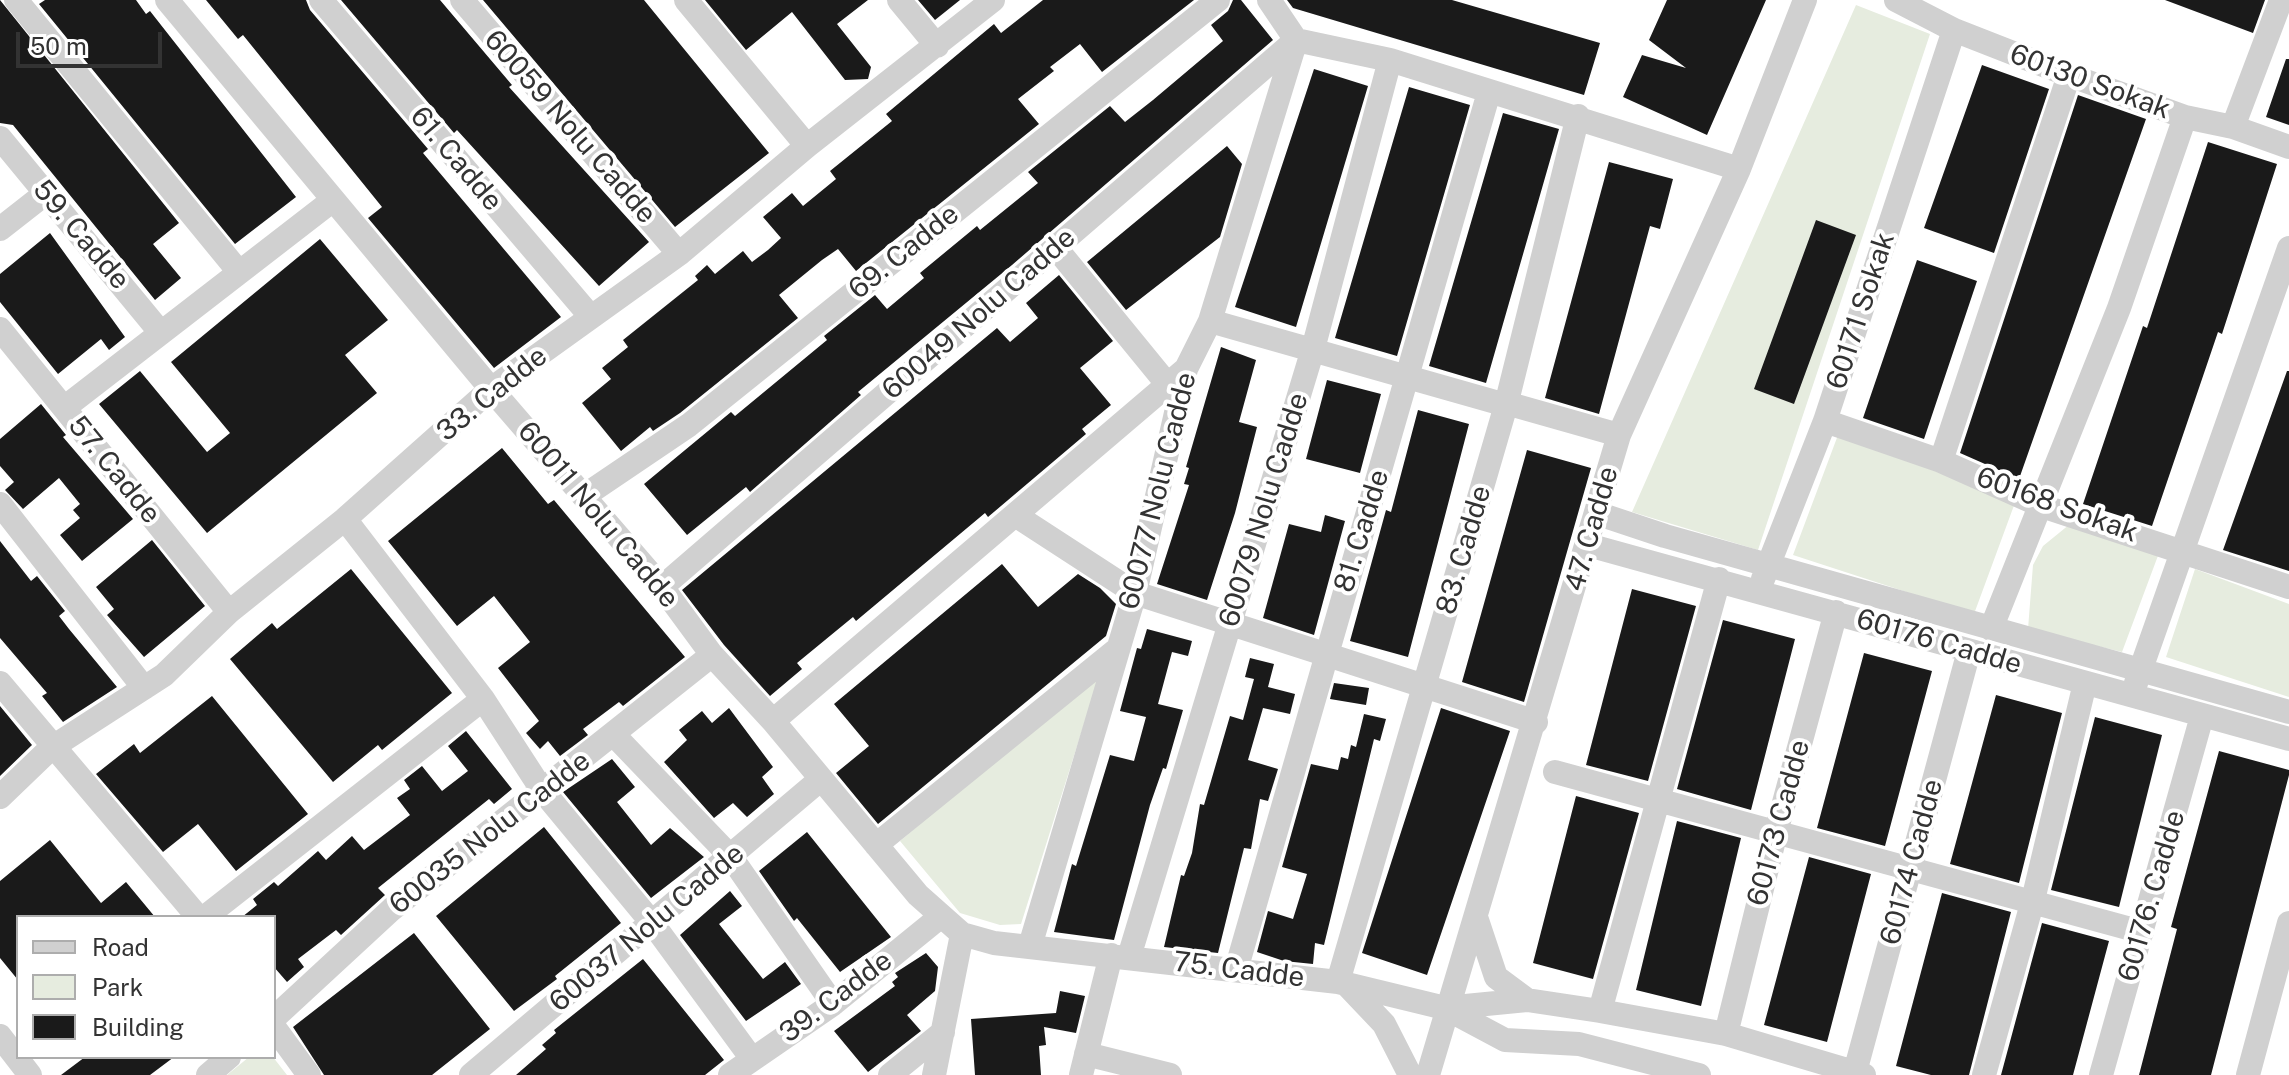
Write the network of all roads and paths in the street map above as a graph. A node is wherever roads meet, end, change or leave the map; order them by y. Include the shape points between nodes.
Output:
1 (16, 0) edge
2 (167, 0) edge
3 (321, 0) edge
4 (462, 0) edge
5 (686, 0) edge
6 (899, 0) edge
7 (993, 0) edge
8 (1218, 0) edge
9 (1269, 0) edge
10 (1805, 0) edge
11 (1896, 0) edge
12 (2281, 0) edge
13 (1954, 30) junction
14 (1296, 40) junction
15 (937, 46) junction
16 (1390, 60) junction
17 (2069, 75) junction
18 (1489, 92) junction
19 (1578, 116) junction
20 (2185, 117) junction
21 (2233, 127) junction
22 (0, 138) edge
23 (807, 146) junction
24 (2289, 147) edge
25 (1739, 169) junction
26 (46, 193) junction
27 (333, 200) junction
28 (0, 229) edge
29 (1056, 248) junction
30 (2289, 248) edge
31 (679, 254) junction
32 (239, 272) junction
33 (591, 317) junction
34 (1210, 321) junction
35 (0, 329) edge
36 (161, 333) junction
37 (1313, 349) junction
38 (1409, 376) junction
39 (1177, 377) junction
40 (491, 389) junction
41 (1506, 404) junction
42 (64, 408) junction
43 (1825, 421) junction
44 (1619, 435) junction
45 (1941, 461) junction
46 (584, 496) junction
47 (0, 504) edge
48 (2042, 506) junction
49 (1596, 513) junction
50 (1015, 515) junction
51 (345, 519) junction
52 (1588, 545) junction
53 (2185, 550) junction
54 (1769, 566) junction
55 (1719, 579) junction
56 (662, 587) junction
57 (2289, 587) edge
58 (1759, 590) junction
59 (1135, 593) junction
60 (229, 612) junction
61 (1836, 612) junction
62 (1230, 623) junction
63 (1991, 629) junction
64 (1115, 651) junction
65 (1969, 651) junction
66 (712, 655) junction
67 (1325, 655) junction
68 (2139, 671) junction
69 (0, 683) edge
70 (2085, 683) junction
71 (144, 688) junction
72 (1424, 688) junction
73 (2132, 697) junction
74 (483, 699) junction
75 (2289, 712) edge
76 (2202, 716) junction
77 (773, 721) junction
78 (1536, 722) junction
79 (614, 735) junction
80 (2289, 739) edge
81 (51, 748) junction
82 (1555, 772) dead end
83 (821, 779) junction
84 (542, 790) junction
85 (0, 797) edge
86 (1658, 800) junction
87 (1776, 832) junction
88 (876, 845) junction
89 (731, 857) junction
90 (1909, 870) junction
91 (2033, 900) junction
92 (196, 915) edge
93 (208, 915) edge
94 (940, 917) junction
95 (1477, 920) junction
96 (2289, 923) edge
97 (653, 924) junction
98 (2142, 932) junction
99 (962, 934) junction
100 (1030, 946) junction
101 (1120, 956) junction
102 (1236, 970) junction
103 (1342, 983) junction
104 (1527, 1000) junction
105 (833, 1004) junction
106 (1445, 1008) junction
107 (1600, 1011) junction
108 (276, 1016) edge
109 (276, 1030) edge
110 (943, 1032) junction
111 (1726, 1034) junction
112 (0, 1036) edge
113 (16, 1052) edge
114 (227, 1059) edge
115 (752, 1059) junction
116 (1084, 1065) edge
117 (1860, 1074) edge
118 (208, 1075) edge
119 (309, 1075) edge
120 (471, 1075) edge
121 (730, 1075) edge
122 (890, 1075) edge
123 (934, 1075) edge
124 (1170, 1075) edge
125 (1410, 1075) edge
126 (1428, 1075) edge
127 (1699, 1075) edge
128 (1984, 1075) edge
129 (2101, 1075) edge
130 (2248, 1075) edge

1 - 32 street
2 - 27 street, 60011 Nolu Cadde
3 - 33 street, 61. Cadde
4 - 31 street, 60059 Nolu Cadde
5 - 23 street
6 - 15 street
7 - 15 street, 33. Cadde
8 - 46 street, 69. Cadde via 689,425
9 - 14 street
10 - 25 street, 47. Cadde
11 - 13 street, 60130 Sokak
12 - 21 street
13 - 17 street, 60130 Sokak
13 - 43 street, 60171 Sokak
14 - 16 street
14 - 29 street, 60049 Nolu Cadde
14 - 34 street, 60077 Nolu Cadde
15 - 23 street, 33. Cadde
16 - 18 street
16 - 37 street, 60079 Nolu Cadde
17 - 20 street, 60130 Sokak
17 - 45 street
18 - 19 street
18 - 38 street, 81. Cadde
19 - 25 street
19 - 41 street, 83. Cadde
20 - 21 street, 60130 Sokak
20 - 48 street
21 - 24 street, 60130 Sokak
22 - 26 street, 59. Cadde
23 - 31 street, 33. Cadde
25 - 44 street, 47. Cadde
26 - 28 street
26 - 36 street, 59. Cadde
27 - 32 street
27 - 40 street, 60011 Nolu Cadde
29 - 39 street
29 - 56 street, 60049 Nolu Cadde
30 - 53 street
31 - 33 street, 33. Cadde
32 - 36 street
33 - 40 street, 33. Cadde
34 - 37 street
34 - 39 street, 60077 Nolu Cadde
35 - 42 street, 57. Cadde
36 - 42 street
37 - 38 street
37 - 62 street, 60079 Nolu Cadde
38 - 41 street
38 - 67 street, 81. Cadde
39 - 50 street
39 - 59 street, 60077 Nolu Cadde
40 - 46 street, 60011 Nolu Cadde
40 - 51 street, 33. Cadde
41 - 44 street
41 - 72 street, 83. Cadde
42 - 60 street, 57. Cadde
43 - 45 street, 60168 Sokak
43 - 54 street, 60171 Sokak
44 - 49 street, 47. Cadde
45 - 48 street, 60168 Sokak
46 - 56 street, 60011 Nolu Cadde
47 - 71 street
48 - 53 street, 60168 Sokak
48 - 63 street
49 - 52 street, 47. Cadde
49 - 54 street
50 - 59 street
50 - 77 street
51 - 60 street, 33. Cadde
51 - 74 street
52 - 55 street, 60176 Cadde
52 - 78 street, 47. Cadde
53 - 57 street, 60168 Sokak
53 - 68 street
54 - 58 street, 60171 Sokak
54 - 63 street
55 - 58 street, 60176 Cadde
55 - 86 street
56 - 66 street, 60011 Nolu Cadde
58 - 61 street, 60176 Cadde
59 - 62 street
59 - 64 street, 60077 Nolu Cadde
60 - 71 street, 33. Cadde
61 - 65 street, 60176 Cadde
61 - 87 street, 60173 Cadde
62 - 67 street
62 - 101 street, 60079 Nolu Cadde
63 - 68 street
64 - 88 street
64 - 100 street, 60077 Nolu Cadde
65 - 70 street, 60176 Cadde
65 - 90 street, 60174 Cadde
66 - 77 street, 60011 Nolu Cadde
66 - 79 street, 60035 Nolu Cadde
67 - 72 street
67 - 102 street, 81. Cadde
68 - 73 street
68 - 75 street
69 - 81 street
70 - 73 street, 60176 Cadde
70 - 91 street
71 - 81 street, 33. Cadde
72 - 78 street
72 - 103 street, 83. Cadde
73 - 76 street, 60176 Cadde
74 - 84 street
74 - 93 street
76 - 80 street, 60176 Cadde
76 - 98 street, 60176. Cadde
77 - 83 street, 60011 Nolu Cadde
78 - 95 street, 47. Cadde
79 - 84 street, 60035 Nolu Cadde
79 - 89 street
81 - 85 street, 33. Cadde
81 - 92 street
82 - 86 street
83 - 88 street, 60011 Nolu Cadde
83 - 89 street, 60037 Nolu Cadde
84 - 97 street
84 - 108 street, 60035 Nolu Cadde via 392,909
86 - 87 street
86 - 107 street
87 - 90 street
87 - 111 street, 60173 Cadde
88 - 94 street, 60011 Nolu Cadde
89 - 97 street, 60037 Nolu Cadde
89 - 105 street
90 - 91 street
90 - 117 street, 60174 Cadde
91 - 98 street
91 - 128 street
94 - 99 street, 60011 Nolu Cadde
94 - 105 street, 39. Cadde
95 - 104 street via 1496,977
95 - 106 street, 47. Cadde
96 - 130 street
97 - 115 street
97 - 120 street, 60037 Nolu Cadde
98 - 129 street, 60176. Cadde
99 - 100 street, 75. Cadde
99 - 110 street
100 - 101 street, 75. Cadde
101 - 102 street, 75. Cadde
101 - 116 street, 60079 Nolu Cadde
102 - 103 street, 75. Cadde
103 - 106 street, 75. Cadde
103 - 125 street via 1384,1024
104 - 106 street
104 - 107 street
105 - 115 street, 39. Cadde
106 - 126 street, 47. Cadde
106 - 127 street via 1505,1040 1579,1044
107 - 111 street
109 - 119 street
110 - 122 street
110 - 123 street
111 - 117 street
112 - 113 street
114 - 118 street
115 - 121 street, 39. Cadde
116 - 124 street

